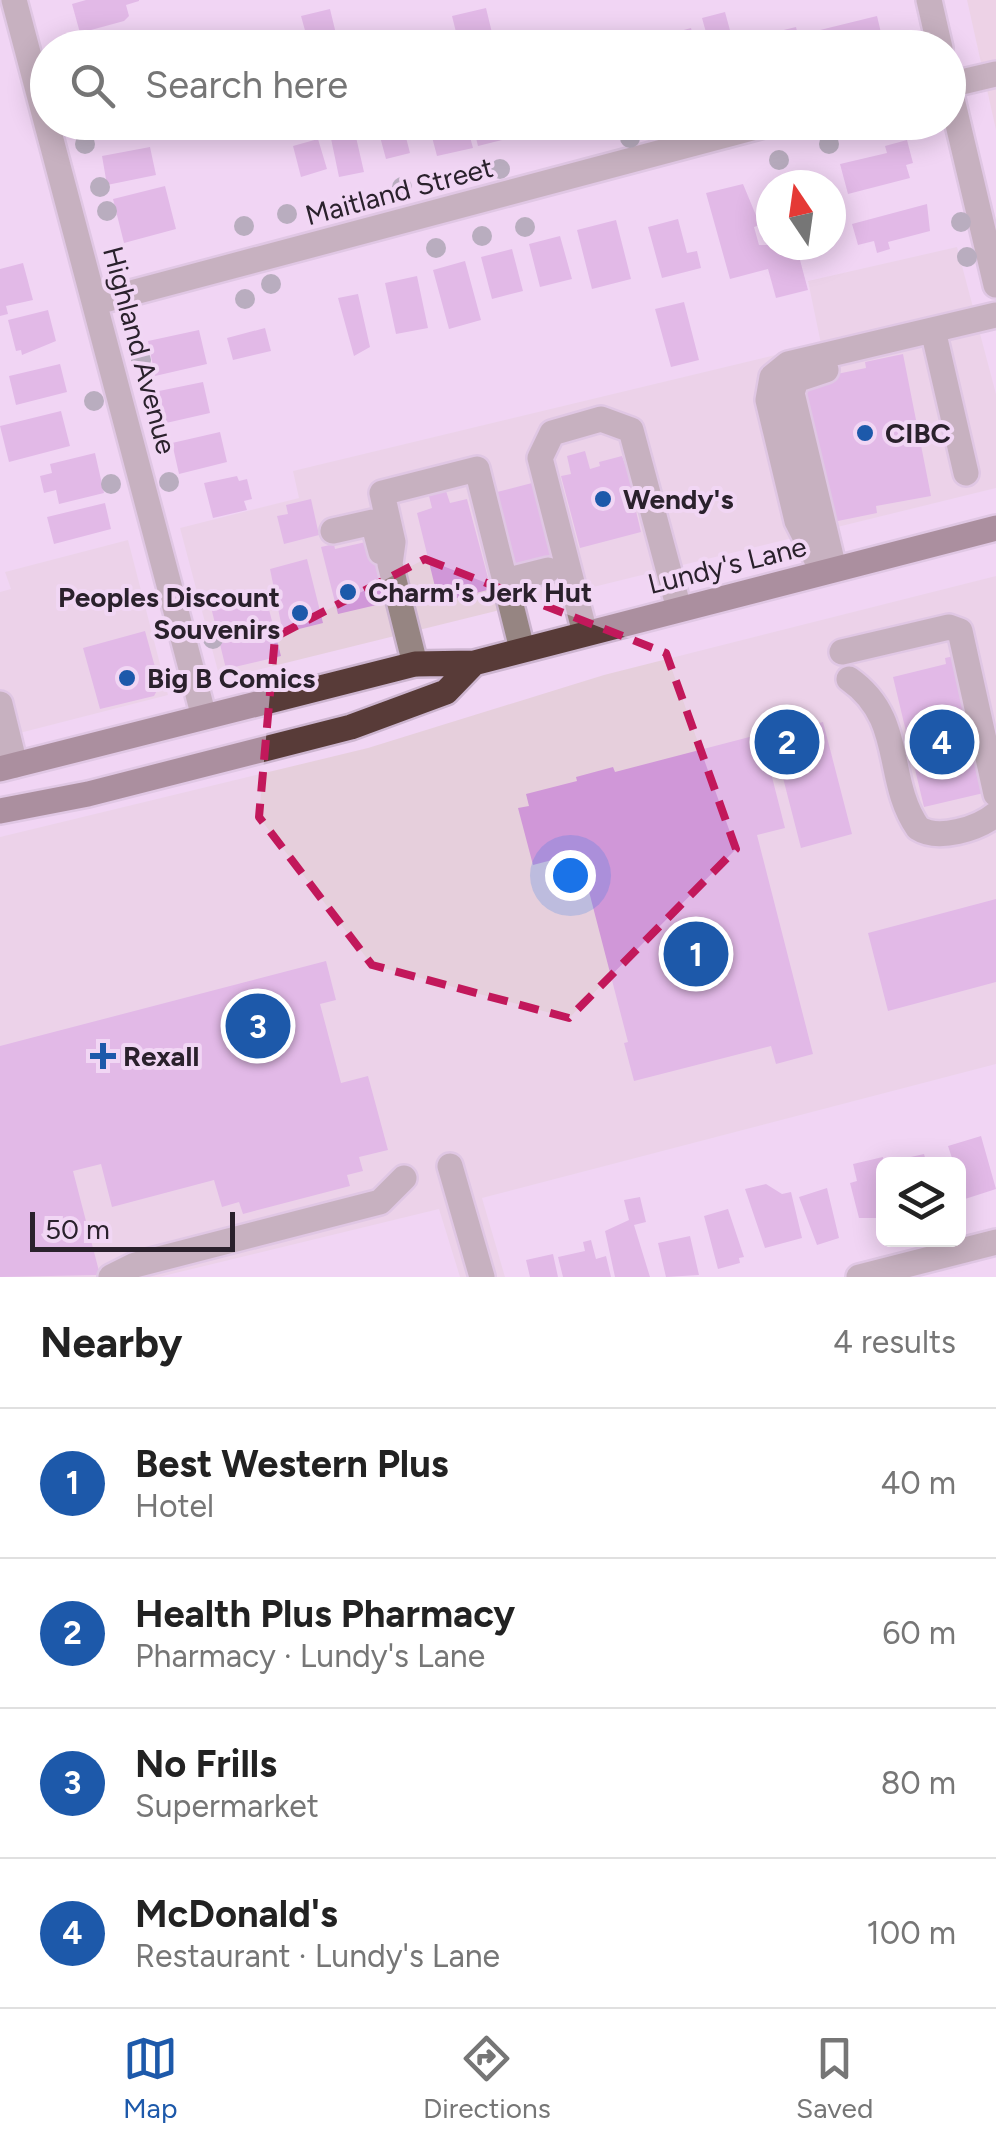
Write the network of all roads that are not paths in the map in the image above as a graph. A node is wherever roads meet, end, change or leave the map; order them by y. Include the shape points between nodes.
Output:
1 (14, 0) edge
2 (929, 0) edge
3 (936, 30) edge
4 (30, 58) edge
5 (996, 74) edge
6 (966, 80) edge
7 (52, 140) edge
8 (707, 140) edge
9 (962, 140) edge
10 (996, 284) edge
11 (97, 302) junction
12 (996, 314) edge
13 (932, 330) junction
14 (966, 472) dead end
15 (996, 528) edge
16 (333, 531) dead end
17 (390, 564) junction
18 (548, 570) dead end
19 (828, 570) junction
20 (505, 581) junction
21 (679, 609) junction
22 (585, 633) junction
23 (522, 649) junction
24 (842, 652) dead end
25 (474, 662) junction
26 (415, 664) junction
27 (849, 679) dead end
28 (0, 704) edge
29 (204, 717) junction
30 (8, 767) edge
31 (996, 794) edge
32 (0, 812) edge
33 (996, 814) edge
34 (450, 1166) dead end
35 (404, 1178) dead end
36 (996, 1242) edge
37 (111, 1277) edge
38 (482, 1277) edge
39 (859, 1277) edge

1 - 4 street, Highland Avenue
2 - 3 street
5 - 6 street
7 - 11 street, Highland Avenue
8 - 11 street, Maitland Street
9 - 10 street
11 - 29 street, Highland Avenue
12 - 13 street
13 - 14 street
13 - 19 street via 868,345 792,388
15 - 19 main road, Lundy's Lane
16 - 17 street via 373,522
17 - 20 street via 393,542 382,492 477,469
17 - 26 street
18 - 20 street
19 - 21 main road, Lundy's Lane
20 - 23 street
21 - 22 main road, Lundy's Lane
21 - 22 street via 631,430 601,419 552,433 540,458
22 - 23 main road, Lundy's Lane
23 - 25 main road, Lundy's Lane
24 - 31 street via 950,627 960,631
25 - 26 main road, Lundy's Lane
25 - 32 main road, Lundy's Lane via 436,697 351,727
26 - 29 main road, Lundy's Lane
27 - 33 street via 886,721 918,828 939,835
28 - 30 street
29 - 30 main road, Lundy's Lane
34 - 38 street
35 - 37 street via 380,1202 135,1265
36 - 39 street

